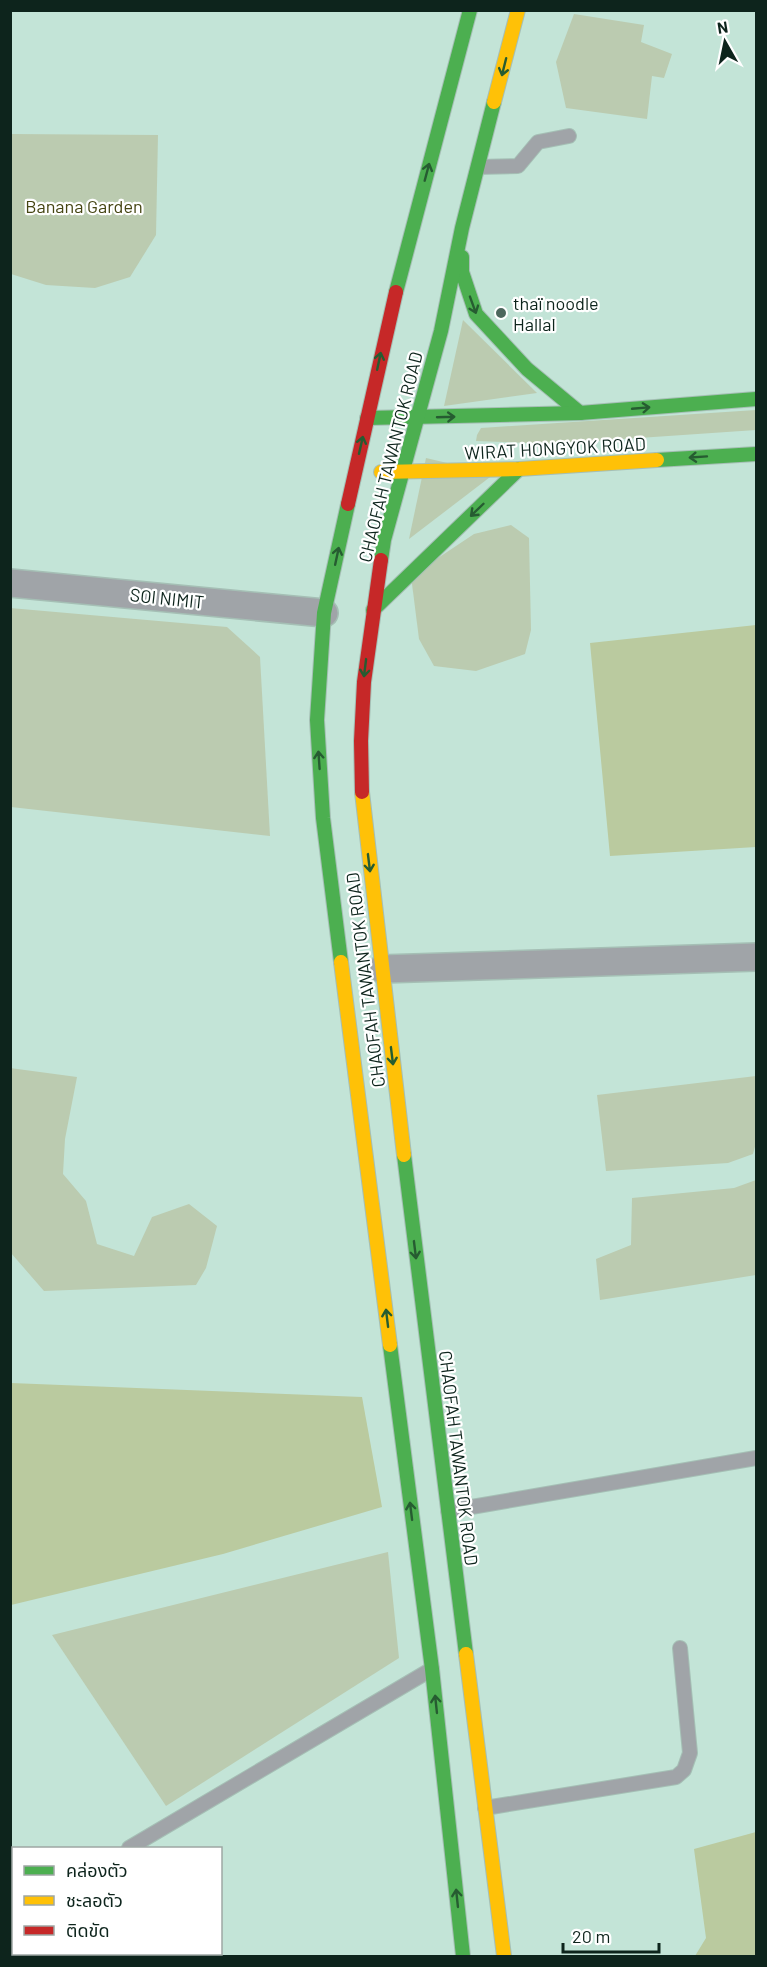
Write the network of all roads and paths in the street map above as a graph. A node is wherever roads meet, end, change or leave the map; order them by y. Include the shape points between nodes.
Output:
1 (470, 10) edge
2 (518, 10) edge
3 (569, 136) dead end
4 (478, 167) junction
5 (462, 228) junction
6 (756, 399) edge
7 (580, 413) junction
8 (367, 418) junction
9 (416, 418) junction
10 (756, 454) edge
11 (519, 469) junction
12 (355, 472) junction
13 (402, 472) junction
14 (10, 583) edge
15 (372, 610) junction
16 (324, 613) junction
17 (756, 957) edge
18 (382, 969) junction
19 (756, 1458) edge
20 (448, 1511) junction
21 (680, 1648) dead end
22 (432, 1669) junction
23 (485, 1808) junction
24 (131, 1847) edge
25 (463, 1956) edge
26 (504, 1956) edge

8 -> 1 main road, CHAOFAH TAWANTOK ROAD via 389,318
2 -> 4 main road, CHAOFAH TAWANTOK ROAD
3 - 4 lane via 538,142 518,166
4 - 5 main road, CHAOFAH TAWANTOK ROAD
5 -> 7 main road via 462,272 476,314 527,369
5 - 9 main road, CHAOFAH TAWANTOK ROAD via 441,331
7 -> 6 main road, WIRAT HONGYOK ROAD
9 -> 7 main road, WIRAT HONGYOK ROAD
8 - 9 main road, WIRAT HONGYOK ROAD
12 -> 8 main road, CHAOFAH TAWANTOK ROAD
9 - 13 main road, CHAOFAH TAWANTOK ROAD
10 -> 11 main road, WIRAT HONGYOK ROAD
11 - 13 main road, WIRAT HONGYOK ROAD
11 -> 15 main road
12 - 13 main road, WIRAT HONGYOK ROAD
16 -> 12 main road, CHAOFAH TAWANTOK ROAD
13 - 15 main road, CHAOFAH TAWANTOK ROAD via 384,540
14 - 16 street, SOI NIMIT
15 -> 18 main road, CHAOFAH TAWANTOK ROAD via 364,681 361,768
22 -> 16 main road, CHAOFAH TAWANTOK ROAD via 323,818 316,720
17 - 18 street
18 -> 20 main road, CHAOFAH TAWANTOK ROAD
19 - 20 lane
20 - 23 main road, CHAOFAH TAWANTOK ROAD
21 - 23 lane via 690,1754 684,1770 675,1777
22 - 24 lane
25 -> 22 main road, CHAOFAH TAWANTOK ROAD
23 - 26 main road, CHAOFAH TAWANTOK ROAD

